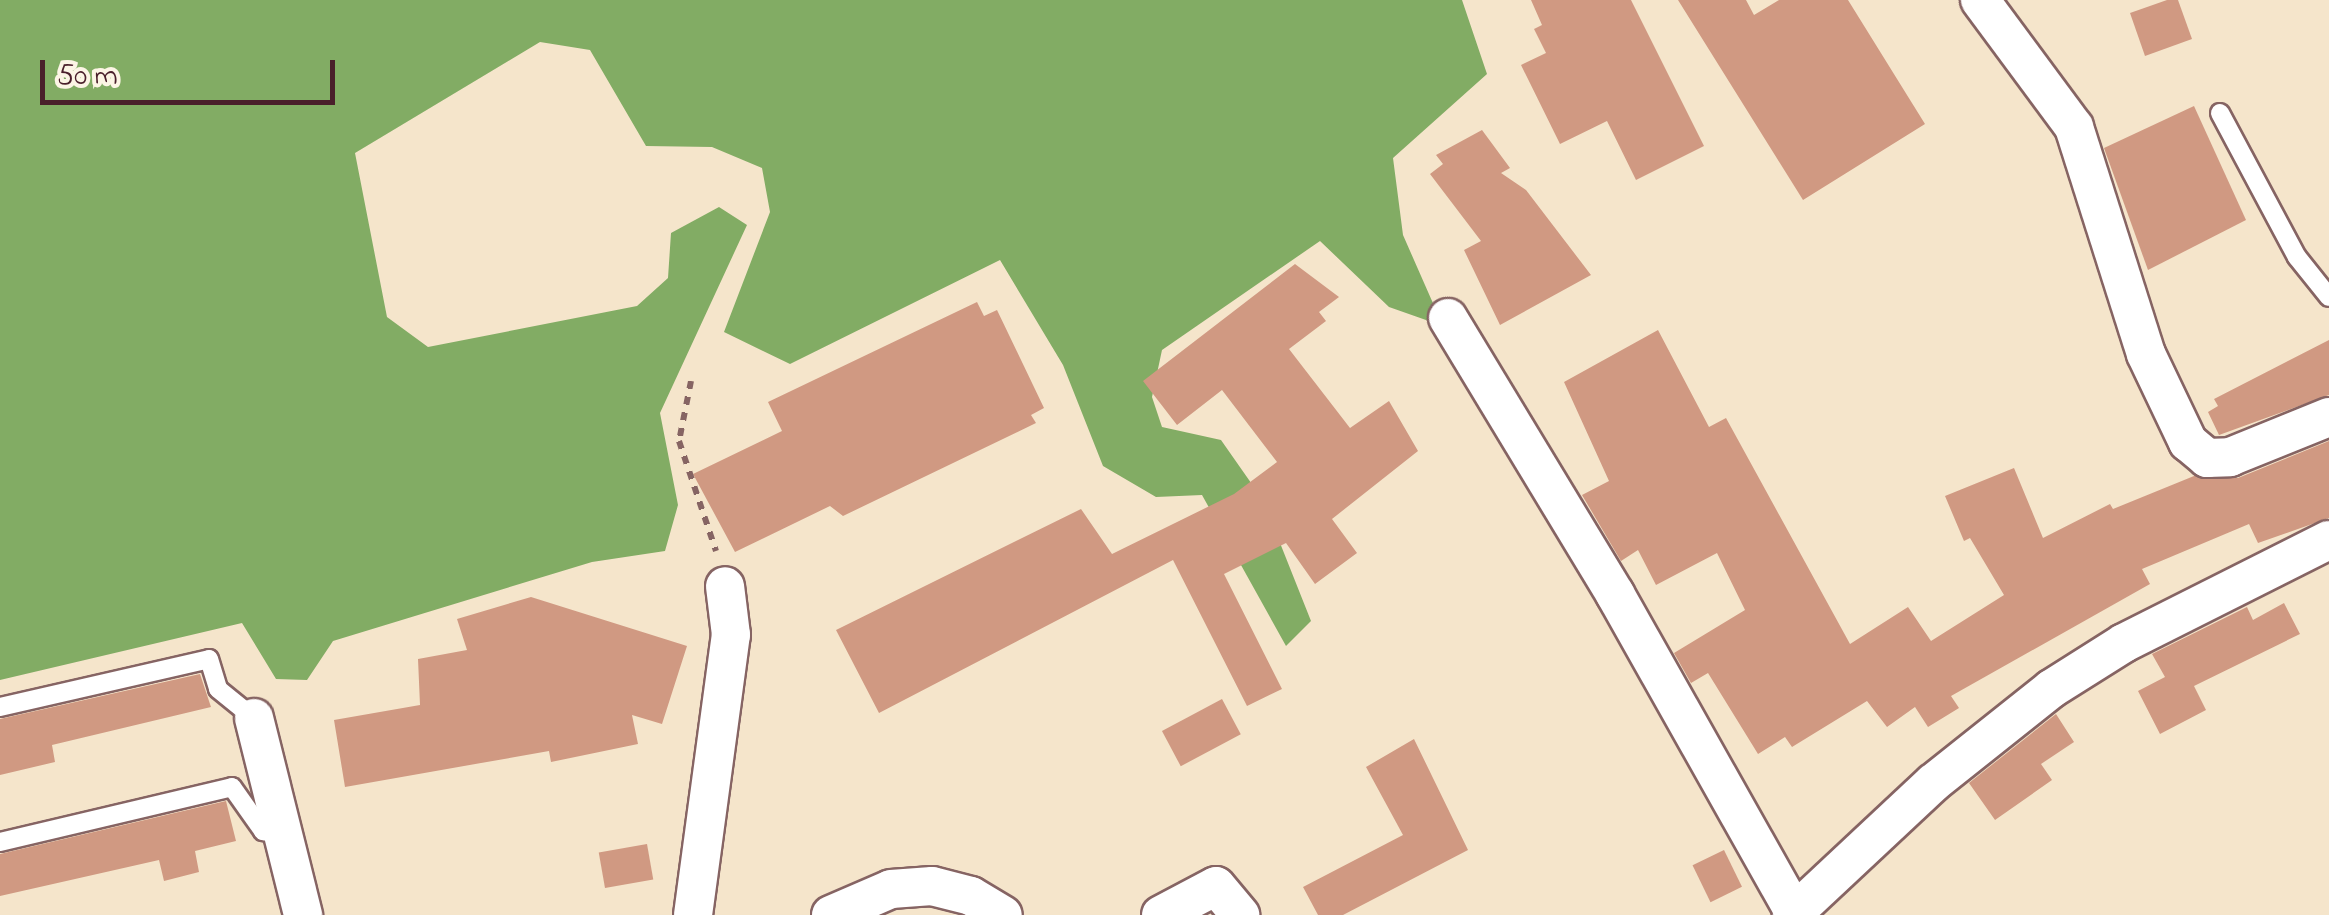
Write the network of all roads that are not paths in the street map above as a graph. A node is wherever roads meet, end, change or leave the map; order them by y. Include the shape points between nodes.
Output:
1 (1980, 0) edge
2 (2220, 112) dead end
3 (2329, 297) edge
4 (1448, 318) dead end
5 (2329, 417) edge
6 (2329, 540) edge
7 (726, 586) road end
8 (0, 707) edge
9 (254, 718) joint
10 (283, 835) junction
11 (0, 842) edge
12 (1794, 914) edge
13 (303, 915) edge
14 (693, 915) edge
15 (831, 915) edge
16 (1003, 915) edge
17 (1161, 915) edge
18 (1240, 915) edge

1 - 5 street via 2074,127 2146,354 2188,442 2207,458 2230,457
2 - 3 lane via 2297,257
4 - 12 street via 1615,594
6 - 12 street via 2124,642 2051,690 1933,783
7 - 14 street via 731,635
8 - 9 lane via 208,659 218,689
9 - 10 street
10 - 11 lane via 264,831 232,787
10 - 13 street
15 - 16 street via 892,889 932,886 971,896
17 - 18 street via 1216,886

